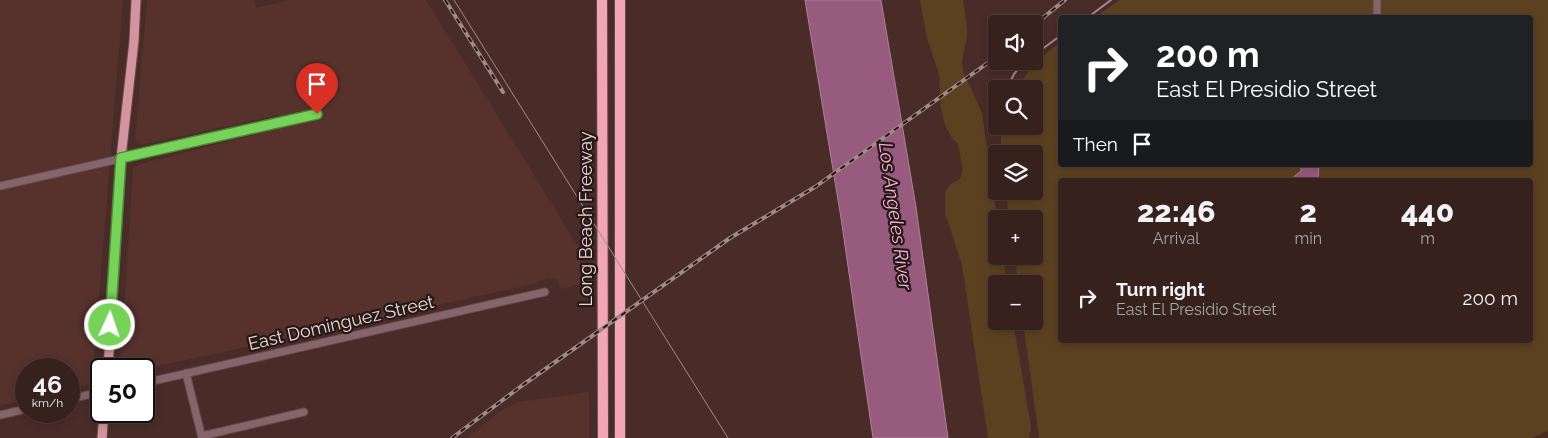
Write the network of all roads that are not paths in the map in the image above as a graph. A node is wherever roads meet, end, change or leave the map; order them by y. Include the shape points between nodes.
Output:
1 (136, 0) edge
2 (602, 0) edge
3 (620, 0) edge
4 (1377, 0) edge
5 (1377, 15) edge
6 (317, 114) dead end
7 (121, 158) junction
8 (0, 186) edge
9 (545, 292) dead end
10 (109, 358) edge
11 (186, 373) junction
12 (155, 380) edge
13 (15, 412) edge
14 (304, 412) dead end
15 (0, 415) edge
16 (103, 423) edge
17 (202, 437) edge
18 (102, 438) edge
19 (603, 438) edge
20 (620, 438) edge

1 - 7 main road
2 - 19 highway, Long Beach Freeway
3 - 20 highway, Long Beach Freeway
4 - 5 street
6 - 7 street
7 - 8 street
7 - 10 main road
9 - 11 street, East Dominguez Street
11 - 12 street, East Dominguez Street
11 - 17 street
13 - 15 street
14 - 17 street
16 - 18 main road

